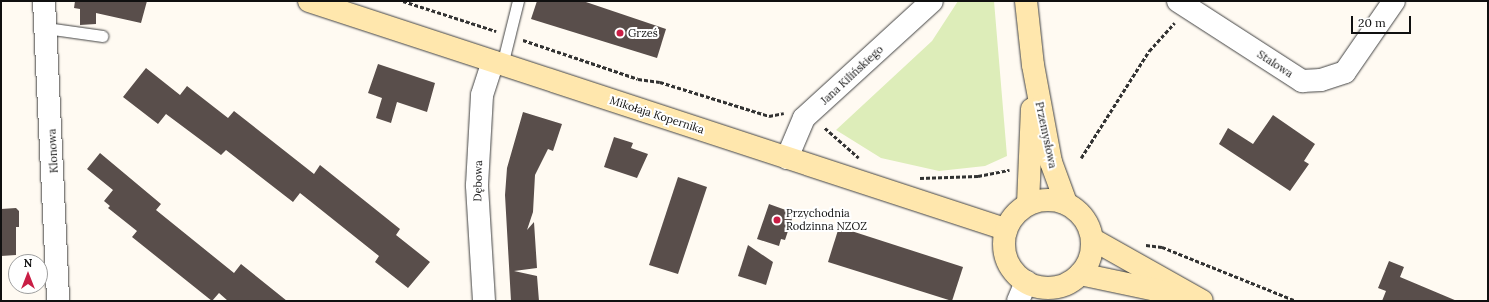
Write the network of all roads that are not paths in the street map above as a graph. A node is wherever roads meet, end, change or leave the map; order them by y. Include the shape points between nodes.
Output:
1 (44, 1) edge
2 (309, 1) edge
3 (518, 1) edge
4 (932, 1) edge
5 (1026, 1) edge
6 (1394, 1) edge
7 (1183, 4) edge
8 (46, 28) junction
9 (102, 36) dead end
10 (497, 63) junction
11 (1033, 65) junction
12 (787, 158) junction
13 (1066, 203) junction
14 (1028, 204) junction
15 (1006, 229) junction
16 (1092, 239) junction
17 (1080, 274) junction
18 (1022, 292) edge
19 (1197, 299) edge
20 (58, 301) edge
21 (484, 301) edge

1 - 8 street, Klonowa
2 - 10 main road, Mikołaja Kopernika
3 - 10 lane via 509,36
4 - 12 street, Jana Kilińskiego via 804,118
5 - 11 main road, Przemysłowa
6 - 7 street, Stalowa via 1345,72 1321,80 1302,81
8 - 9 lane
8 - 20 street, Klonowa
10 - 12 main road, Mikołaja Kopernika
10 - 21 street, Dębowa via 482,95 477,185
11 - 13 main road, Przemysłowa via 1051,162
11 - 14 main road, Przemysłowa
12 - 15 main road, Mikołaja Kopernika
13 - 14 main road via 1044,199
13 - 16 main road via 1087,222
14 - 15 main road via 1017,211
15 - 18 main road via 1006,260
16 - 17 main road via 1090,258
16 - 19 main road
17 - 18 main road via 1054,287
17 - 19 main road

